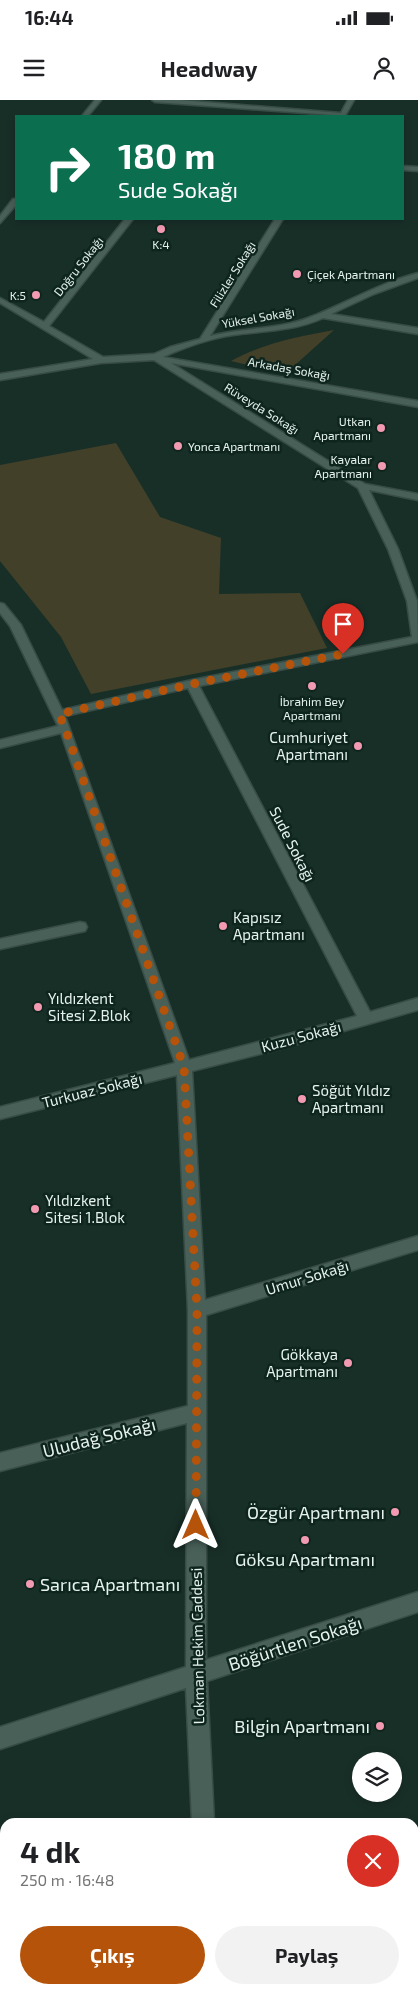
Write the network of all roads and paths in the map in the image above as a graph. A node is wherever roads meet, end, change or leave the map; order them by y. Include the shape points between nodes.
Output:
1 (98, 100) edge
2 (155, 100) edge
3 (351, 100) edge
4 (86, 115) edge
5 (324, 115) edge
6 (343, 115) edge
7 (404, 168) edge
8 (418, 170) edge
9 (15, 202) edge
10 (128, 220) edge
11 (278, 220) edge
12 (0, 221) edge
13 (418, 275) edge
14 (0, 300) edge
15 (322, 315) junction
16 (45, 326) junction
17 (418, 331) edge
18 (203, 341) junction
19 (156, 357) junction
20 (101, 360) junction
21 (48, 369) junction
22 (0, 377) edge
23 (0, 386) edge
24 (418, 404) edge
25 (362, 486) junction
26 (418, 497) edge
27 (415, 602) edge
28 (0, 606) edge
29 (418, 639) edge
30 (192, 684) junction
31 (62, 721) junction
32 (0, 744) edge
33 (80, 927) dead end
34 (0, 944) edge
35 (418, 1004) edge
36 (366, 1018) junction
37 (184, 1067) junction
38 (0, 1113) edge
39 (418, 1244) edge
40 (197, 1310) junction
41 (197, 1412) junction
42 (0, 1462) edge
43 (418, 1602) edge
44 (196, 1675) junction
45 (0, 1738) edge
46 (203, 1818) edge

1 - 4 street
2 - 5 street via 216,109
3 - 6 street
7 - 8 street
9 - 12 street
10 - 16 street, Doğru Sokağı
11 - 18 street, Filizler Sokağı
13 - 15 street, Yüksel Sokağı
14 - 16 street
15 - 17 street
15 - 18 street, Yüksel Sokağı via 309,321
16 - 20 street
18 - 19 street, Yüksel Sokağı
19 - 20 street
19 - 24 street, Arkadaş Sokağı
19 - 25 street, Rüveyda Sokağı
20 - 21 street
21 - 22 street
21 - 23 street
25 - 26 street
25 - 27 street
27 - 29 street
28 - 31 street, Lokman Hekim Caddesi via 15,625
29 - 30 street
30 - 31 street
30 - 36 street, Sude Sokağı
31 - 32 street
31 - 37 street, Lokman Hekim Caddesi
33 - 34 street
35 - 36 street, Kuzu Sokağı
36 - 37 street, Kuzu Sokağı
37 - 38 street, Turkuaz Sokağı
37 - 40 street, Lokman Hekim Caddesi
39 - 40 street, Umur Sokağı
40 - 41 street, Lokman Hekim Caddesi
41 - 42 street, Uludağ Sokağı
41 - 44 street, Lokman Hekim Caddesi
43 - 44 street, Böğürtlen Sokağı
44 - 45 street, Böğürtlen Sokağı
44 - 46 street, Lokman Hekim Caddesi

